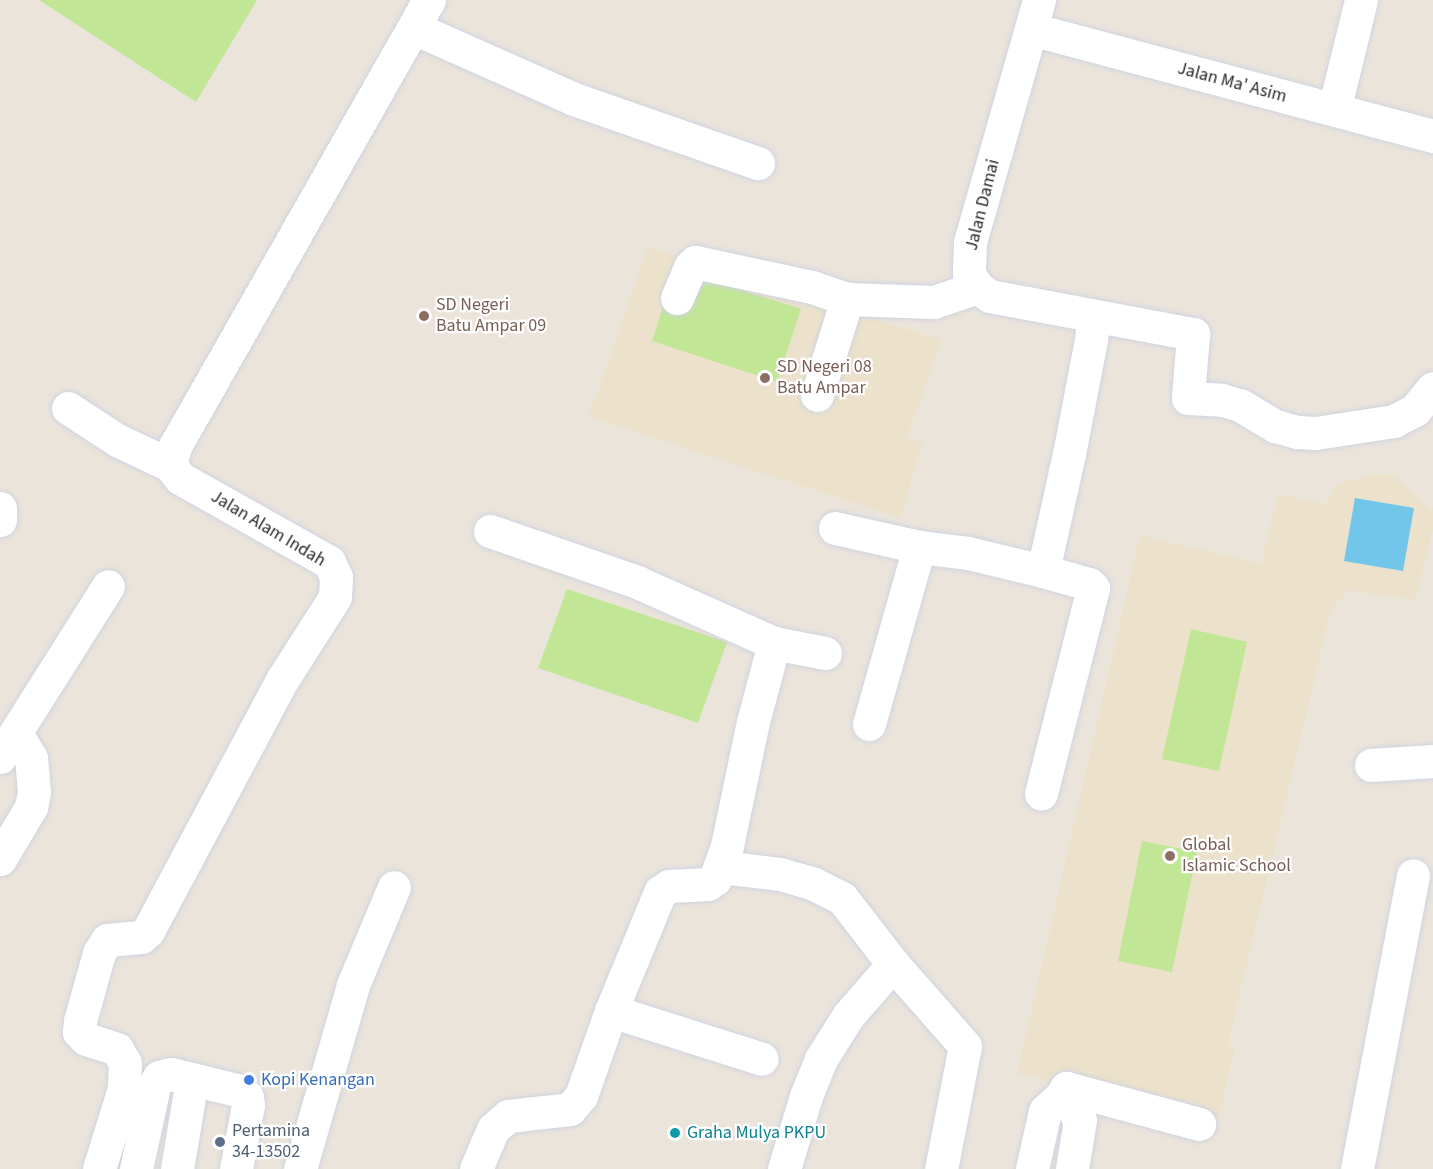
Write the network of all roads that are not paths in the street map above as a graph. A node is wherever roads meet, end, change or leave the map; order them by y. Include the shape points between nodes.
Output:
1 (1361, 0) edge
2 (422, 14) edge
3 (1035, 15) edge
4 (1335, 106) dead end
5 (1433, 135) edge
6 (758, 163) dead end
7 (977, 287) junction
8 (676, 298) dead end
9 (847, 299) junction
10 (1093, 317) junction
11 (1433, 388) edge
12 (817, 395) dead end
13 (68, 408) dead end
14 (170, 465) junction
15 (0, 508) edge
16 (0, 520) edge
17 (835, 528) dead end
18 (490, 531) dead end
19 (920, 547) junction
20 (1043, 571) junction
21 (108, 586) dead end
22 (774, 643) junction
23 (825, 652) dead end
24 (869, 723) dead end
25 (8, 745) edge
26 (1433, 761) edge
27 (1371, 765) dead end
28 (1041, 794) dead end
29 (0, 860) edge
30 (721, 867) junction
31 (1413, 875) dead end
32 (394, 887) dead end
33 (893, 964) junction
34 (611, 1011) junction
35 (762, 1059) dead end
36 (192, 1078) junction
37 (1063, 1094) junction
38 (1199, 1124) dead end
39 (99, 1169) edge
40 (136, 1169) edge
41 (177, 1169) edge
42 (236, 1169) edge
43 (300, 1169) edge
44 (476, 1169) edge
45 (784, 1169) edge
46 (941, 1169) edge
47 (1032, 1169) edge
48 (1072, 1169) edge
49 (1357, 1169) edge

1 - 4 street
2 - 6 street via 574,99
2 - 14 street via 175,446
3 - 5 street, Jalan Ma' Asim
3 - 7 street, Jalan Damai via 970,242 969,274
7 - 9 street via 934,302
7 - 10 street via 990,296
8 - 9 street via 695,262 812,287
9 - 12 street
10 - 11 street via 1193,334 1188,398 1240,405 1275,426 1297,432 1394,422 1415,410
10 - 20 street via 1076,420
13 - 14 street via 117,440
14 - 39 street, Jalan Alam Indah via 180,478 329,562 336,577 335,597 282,680 148,931 141,937 107,940 99,953 79,1032 86,1039 117,1049 126,1063 124,1088
15 - 16 street
17 - 19 street
18 - 22 street via 637,582
19 - 20 street via 968,553
19 - 24 street
20 - 28 street via 1089,584 1094,594
21 - 25 street
22 - 23 street
22 - 30 street
25 - 29 street via 31,758 34,792 31,807
26 - 27 street
30 - 33 street via 780,874 842,898
30 - 34 street via 708,884 669,886 660,892
31 - 49 street
32 - 43 street via 353,985
33 - 45 street via 848,1016 821,1059
33 - 46 street via 965,1046
34 - 35 street
34 - 44 street via 581,1096 570,1109 508,1116 493,1129
36 - 40 street via 171,1074 159,1077
36 - 41 street
36 - 42 street via 241,1091 247,1097
37 - 38 street via 1069,1087
37 - 47 street via 1045,1111
37 - 48 street via 1080,1120

